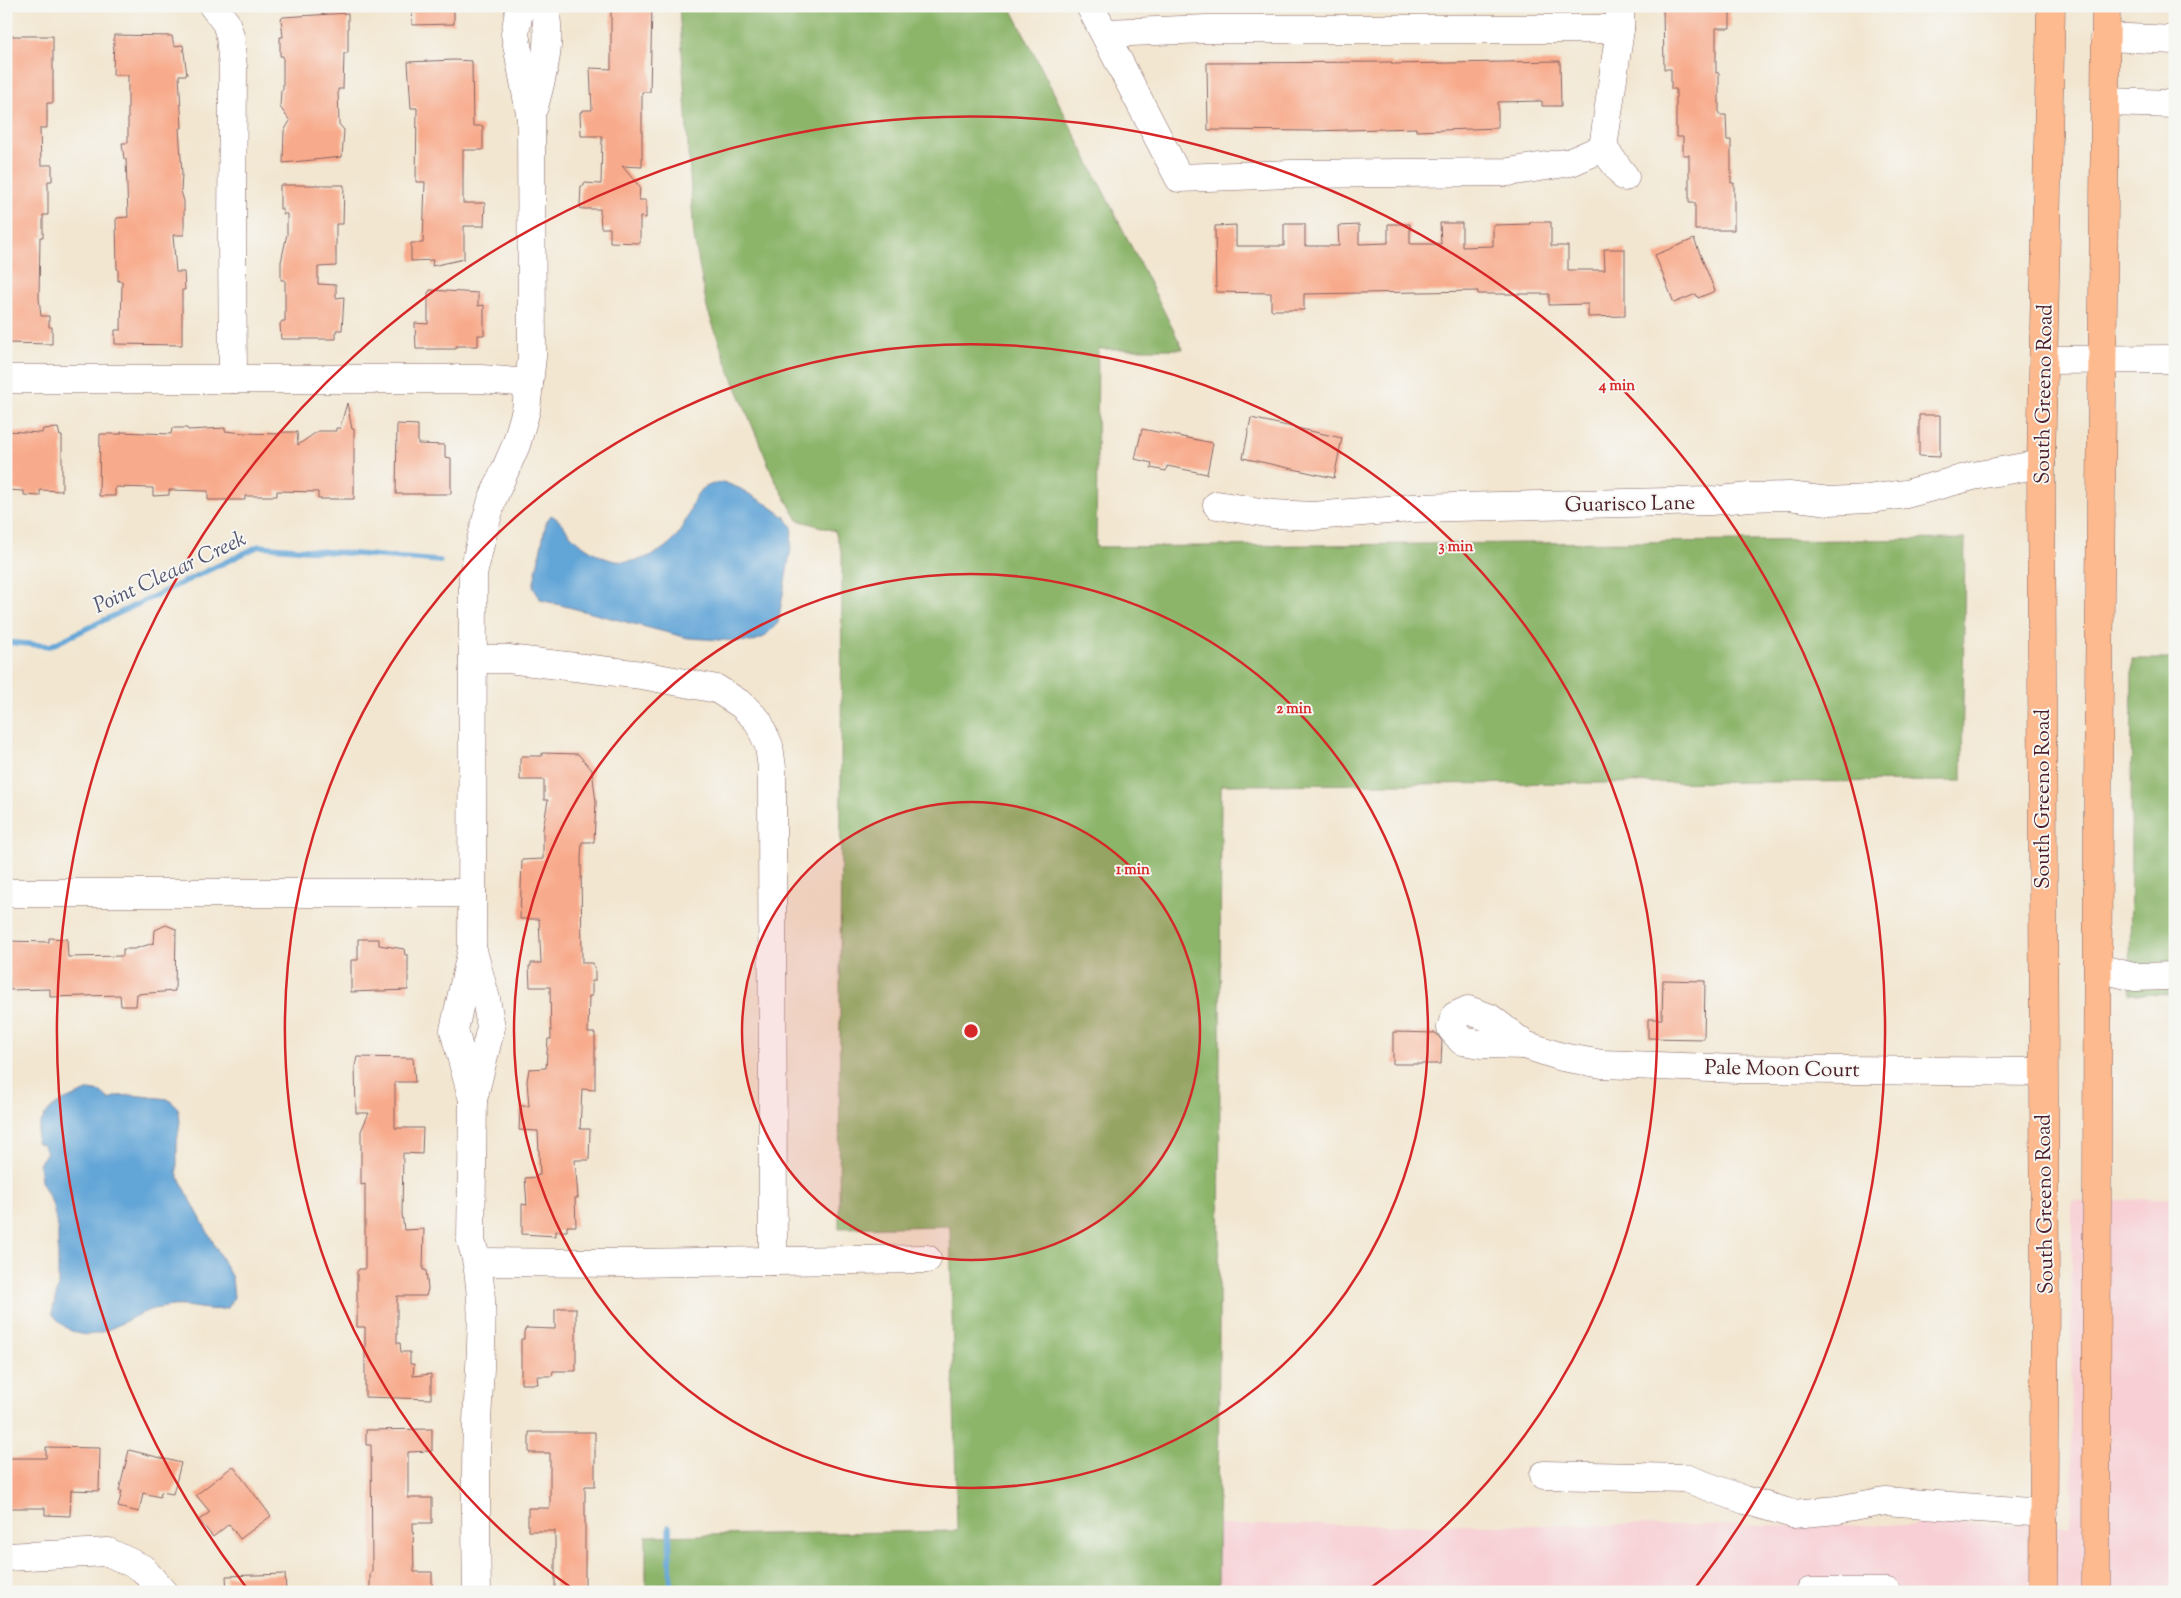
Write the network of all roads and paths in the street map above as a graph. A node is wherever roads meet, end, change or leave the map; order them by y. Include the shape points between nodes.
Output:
1 (212, 6) edge
2 (520, 6) edge
3 (544, 6) edge
4 (1090, 6) edge
5 (2051, 6) edge
6 (2106, 6) edge
7 (1620, 17) edge
8 (1105, 33) junction
9 (2105, 37) junction
10 (2175, 40) edge
11 (2104, 102) junction
12 (2175, 104) edge
13 (531, 118) junction
14 (1603, 148) junction
15 (1625, 177) dead end
16 (2175, 359) edge
17 (2044, 360) junction
18 (2101, 360) junction
19 (6, 379) edge
20 (233, 379) junction
21 (529, 383) junction
22 (2041, 464) junction
23 (1217, 505) dead end
24 (473, 659) junction
25 (6, 893) edge
26 (472, 893) junction
27 (472, 949) junction
28 (2175, 963) edge
29 (2098, 968) junction
30 (2175, 976) edge
31 (1524, 1044) dead end
32 (2042, 1072) junction
33 (474, 1100) junction
34 (927, 1259) dead end
35 (773, 1261) junction
36 (478, 1262) junction
37 (1544, 1475) dead end
38 (2044, 1513) junction
39 (6, 1557) edge
40 (163, 1592) edge
41 (477, 1592) edge
42 (1809, 1592) edge
43 (1886, 1592) edge
44 (2043, 1592) edge
45 (2096, 1592) edge

1 - 20 street via 226,23 233,68
2 - 13 street via 515,34
3 - 13 street via 549,40
4 - 8 street
5 - 17 main road, South Greeno Road
6 - 9 main road
7 - 8 street
7 - 14 street
8 - 14 street via 1179,178 1510,172 1571,162
9 - 10 street
9 - 11 main road
11 - 12 street
11 - 18 main road
13 - 21 street via 532,357
14 - 15 street
16 - 18 street
17 - 18 street
17 - 22 main road, South Greeno Road
18 - 29 main road
19 - 20 street
20 - 21 street via 481,379
21 - 24 street via 524,419 492,500 475,566
22 - 23 street, Guarisco Lane via 1973,476 1906,494 1828,501 1789,496 1701,502 1412,508 1313,516 1273,514
22 - 32 main road, South Greeno Road
24 - 26 street
24 - 35 street via 508,659 642,675 717,689 742,705 758,721 769,746 772,768
25 - 26 street
26 - 27 street
27 - 33 street via 490,1018
27 - 33 street via 454,1030
28 - 29 street via 2134,963
29 - 30 street via 2134,977
29 - 45 main road
31 - 32 street, Pale Moon Court via 1562,1057 1602,1064 1738,1069
32 - 38 main road, South Greeno Road
33 - 36 street via 471,1241
34 - 35 street
35 - 36 street
36 - 41 street via 481,1311 476,1469
37 - 38 street via 1685,1478 1793,1514 1885,1501
38 - 44 main road, South Greeno Road
39 - 40 street via 108,1552 142,1568
42 - 43 street

